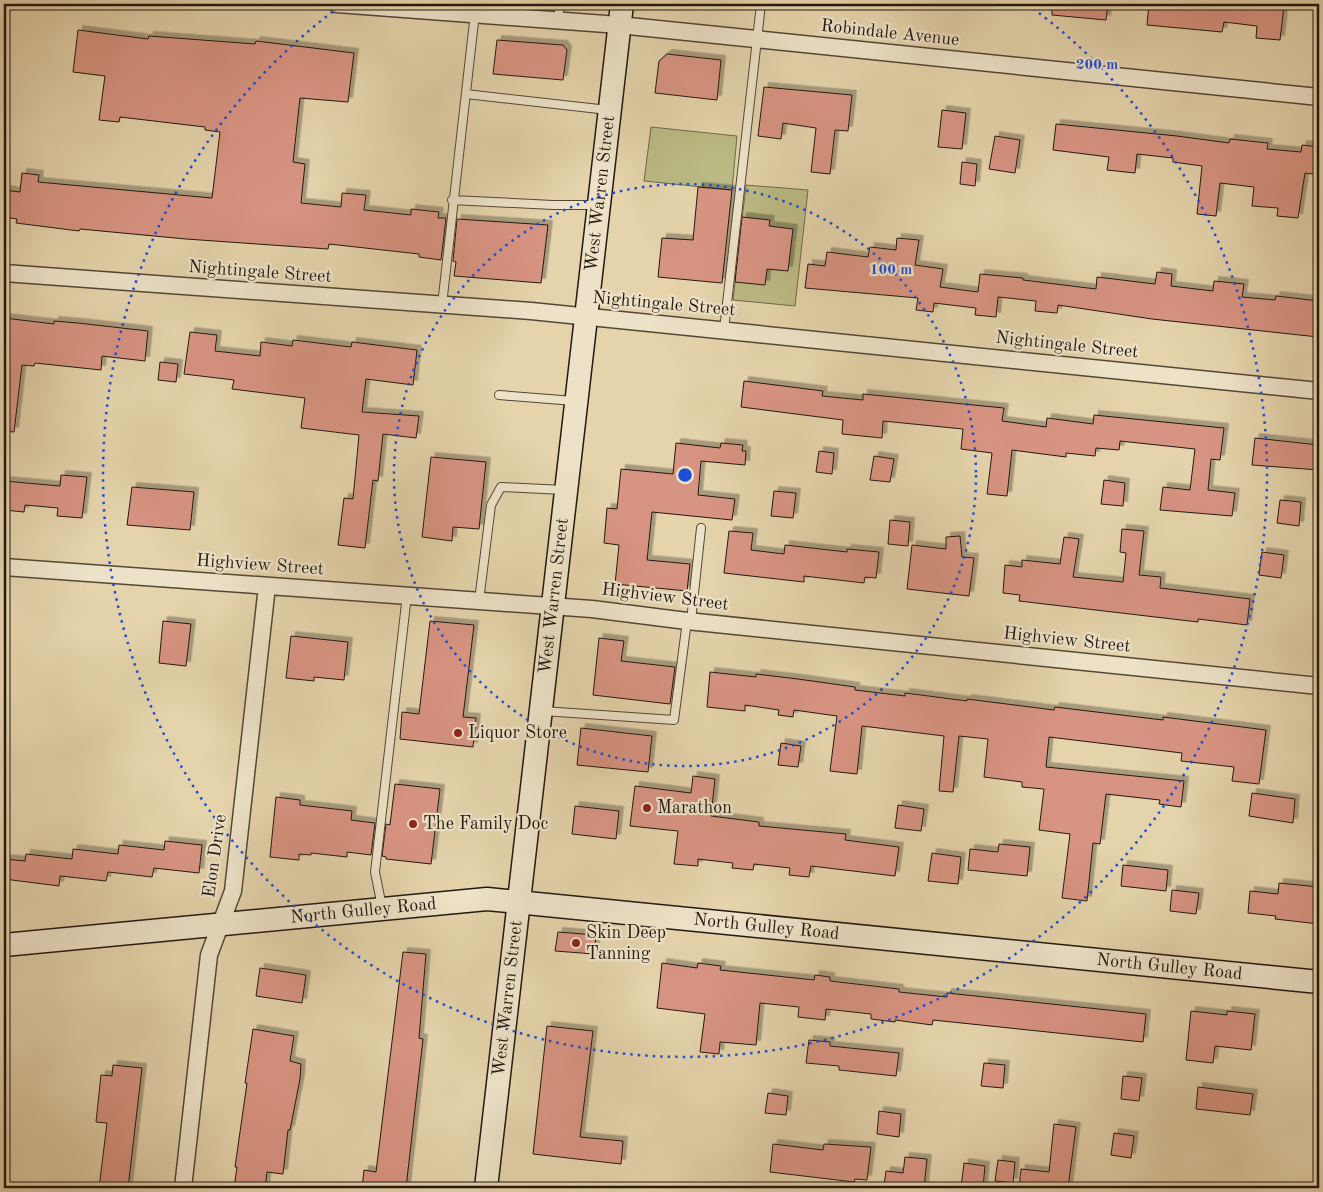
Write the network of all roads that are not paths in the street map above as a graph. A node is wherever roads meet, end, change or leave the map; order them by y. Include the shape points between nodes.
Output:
1 (337, 4) edge
2 (761, 4) edge
3 (476, 9) edge
4 (559, 12) edge
5 (621, 14) edge
6 (757, 39) junction
7 (466, 94) junction
8 (1319, 97) edge
9 (610, 110) junction
10 (452, 200) junction
11 (599, 205) junction
12 (4, 273) edge
13 (442, 304) junction
14 (586, 317) junction
15 (724, 330) junction
16 (1319, 391) edge
17 (499, 395) dead end
18 (576, 402) junction
19 (566, 490) junction
20 (701, 528) dead end
21 (4, 567) edge
22 (267, 586) junction
23 (407, 595) junction
24 (479, 600) junction
25 (553, 607) junction
26 (689, 621) junction
27 (1319, 686) edge
28 (541, 711) junction
29 (520, 901) junction
30 (383, 909) junction
31 (222, 924) junction
32 (4, 945) edge
33 (1319, 982) edge
34 (183, 1188) edge
35 (486, 1188) edge

1 - 3 street, Robindale Avenue
2 - 6 lane
3 - 4 street, Robindale Avenue
3 - 7 lane
4 - 5 street, Robindale Avenue
5 - 6 street, Robindale Avenue
5 - 9 street, West Warren Street
6 - 8 street, Robindale Avenue
6 - 15 lane
7 - 9 lane
7 - 10 lane
9 - 11 street, West Warren Street
10 - 11 lane
10 - 13 lane
11 - 14 street, West Warren Street
12 - 13 street, Nightingale Street
13 - 14 street, Nightingale Street
14 - 15 street, Nightingale Street
14 - 18 street, West Warren Street
15 - 16 street, Nightingale Street
17 - 18 lane
18 - 19 street, West Warren Street
19 - 24 lane via 501,487 491,505
19 - 25 street, West Warren Street
20 - 26 lane
21 - 22 street, Highview Street
22 - 23 street, Highview Street
22 - 31 street, Elon Drive via 233,891
23 - 24 street, Highview Street
23 - 30 lane via 375,872
24 - 25 street, Highview Street
25 - 26 street, Highview Street
25 - 28 street, West Warren Street
26 - 27 street, Highview Street
26 - 28 lane via 674,720
28 - 29 street, West Warren Street
29 - 30 street, North Gulley Road via 488,899
29 - 33 street, North Gulley Road
29 - 35 street, West Warren Street
30 - 31 street, North Gulley Road
31 - 32 street, North Gulley Road
31 - 34 street, Elon Drive via 210,955

